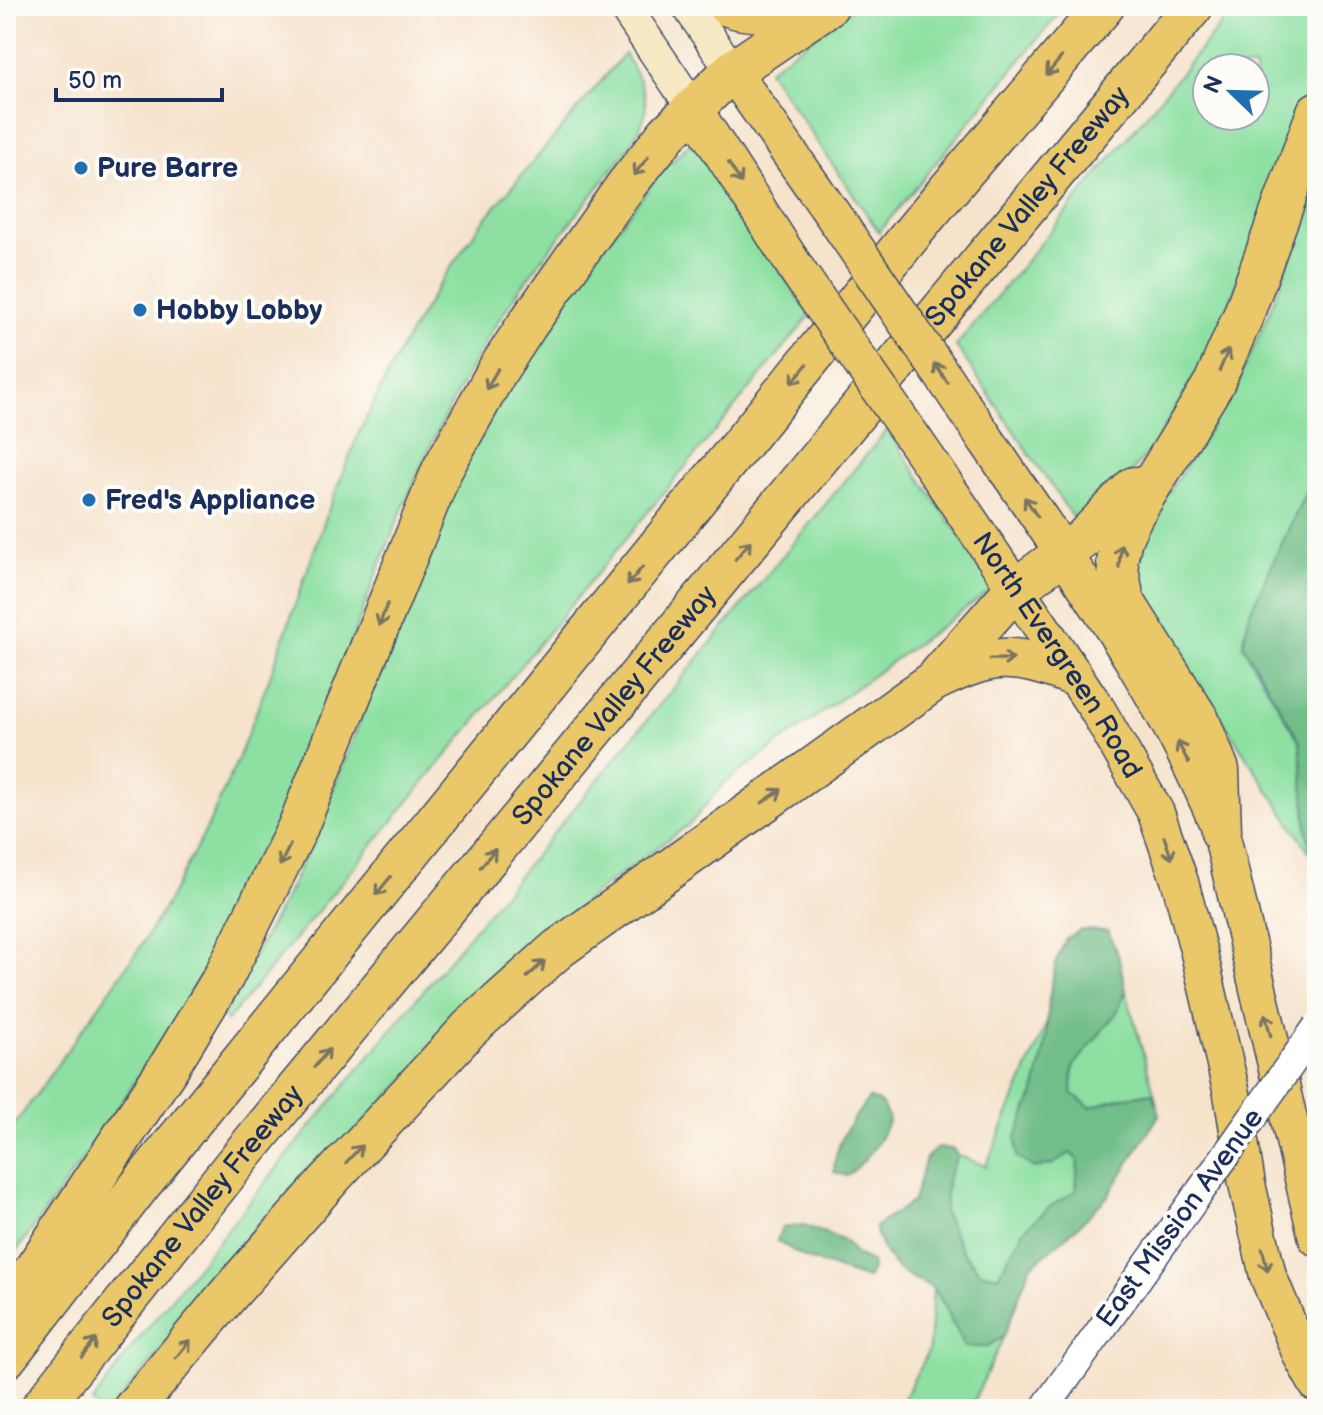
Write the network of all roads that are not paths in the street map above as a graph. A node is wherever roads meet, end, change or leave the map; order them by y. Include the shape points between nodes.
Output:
1 (624, 6) edge
2 (688, 6) edge
3 (728, 6) edge
4 (821, 6) edge
5 (828, 6) edge
6 (1104, 6) edge
7 (1193, 6) edge
8 (732, 71) junction
9 (693, 108) junction
10 (1317, 112) edge
11 (1186, 429) junction
12 (1063, 554) junction
13 (1015, 589) junction
14 (1072, 675) junction
15 (934, 681) junction
16 (1221, 832) junction
17 (1317, 1027) edge
18 (1317, 1057) edge
19 (1259, 1109) junction
20 (1317, 1238) edge
21 (6, 1320) edge
22 (6, 1358) edge
23 (1317, 1384) edge
24 (40, 1409) edge
25 (133, 1409) edge
26 (1044, 1409) edge

1 - 9 main road, North Evergreen Road
2 - 8 main road, North Evergreen Road
3 - 4 highway via 776,11
5 - 8 highway
6 -> 22 highway via 917,228 141,1184
24 -> 7 highway, Spokane Valley Freeway via 233,1166
8 - 9 highway
12 -> 8 main road, North Evergreen Road, bridge
9 -> 13 main road, North Evergreen Road, bridge
9 -> 21 highway via 609,209 527,325 462,431 297,829 238,949
11 -> 10 highway via 1214,383 1243,316
11 - 12 highway via 1103,521
16 -> 11 highway via 1219,770 1199,720 1124,601 1117,562 1133,515
12 - 13 highway
16 -> 12 main road, North Evergreen Road via 1124,644
13 - 14 main road, North Evergreen Road
13 - 15 highway
15 -> 14 highway via 969,664 1003,657
14 -> 23 main road, North Evergreen Road via 1131,767 1167,844 1229,1080 1268,1276
25 -> 15 highway via 310,1202 470,1028 558,949
20 -> 16 main road, North Evergreen Road
17 - 19 street, East Mission Avenue, bridge
18 - 19 street, bridge
19 - 26 street, East Mission Avenue, bridge

